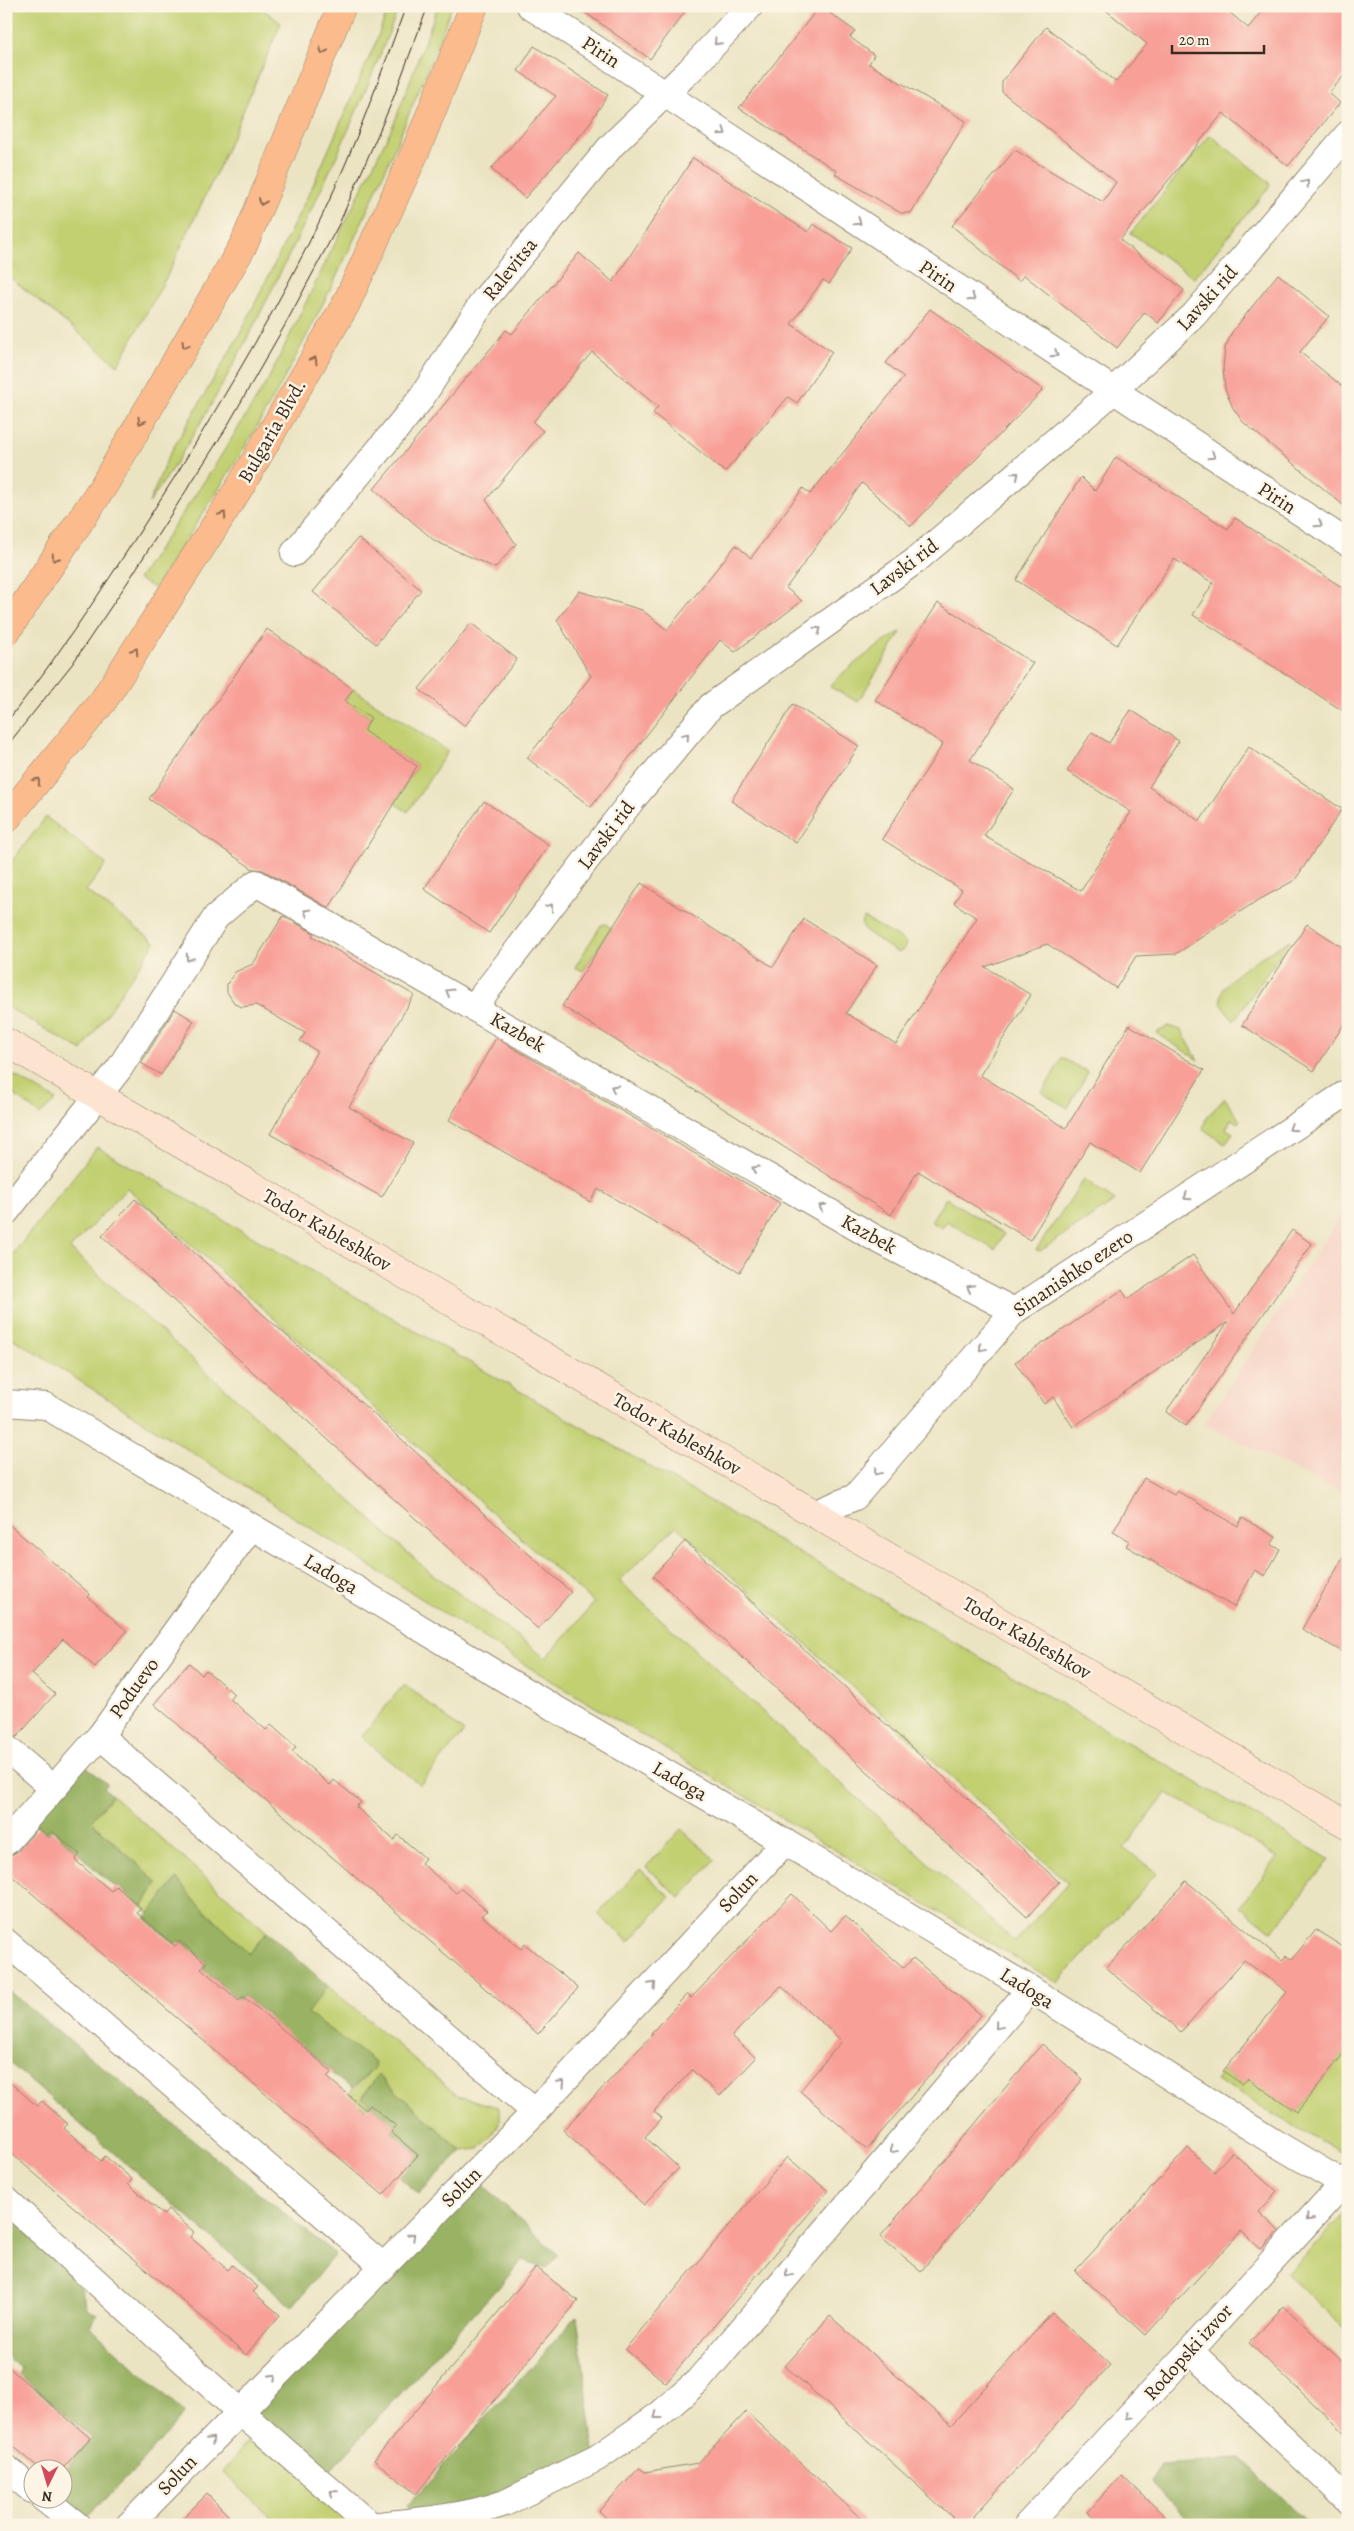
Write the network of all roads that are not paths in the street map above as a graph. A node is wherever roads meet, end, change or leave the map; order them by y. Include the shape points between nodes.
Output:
1 (342, 6) edge
2 (474, 6) edge
3 (530, 6) edge
4 (750, 6) edge
5 (665, 93) junction
6 (1348, 134) edge
7 (1113, 392) junction
8 (1348, 543) edge
9 (294, 553) dead end
10 (6, 632) edge
11 (6, 819) edge
12 (474, 1007) junction
13 (6, 1042) edge
14 (1348, 1092) edge
15 (98, 1096) junction
16 (6, 1212) edge
17 (1014, 1311) junction
18 (6, 1402) edge
19 (814, 1514) junction
20 (251, 1527) junction
21 (100, 1736) junction
22 (6, 1748) edge
23 (53, 1788) junction
24 (1348, 1825) edge
25 (6, 1842) edge
26 (785, 1842) junction
27 (6, 1942) edge
28 (1030, 1989) junction
29 (534, 2112) junction
30 (1345, 2180) edge
31 (6, 2200) edge
32 (383, 2266) junction
33 (1190, 2351) junction
34 (239, 2412) junction
35 (6, 2468) edge
36 (22, 2482) edge
37 (1348, 2500) edge
38 (56, 2508) edge
39 (500, 2516) edge
40 (1036, 2522) edge
41 (77, 2525) edge
42 (129, 2525) edge
43 (370, 2525) edge
44 (376, 2525) edge

1 -> 10 main road via 244,244 104,485
11 -> 2 main road, Bulgaria Blvd. via 103,701 241,485 346,304 416,150
3 - 5 street, Pirin
4 -> 5 street, Ralevitsa
5 -> 7 street, Pirin
5 - 9 street, Ralevitsa via 612,145 484,300 420,400
7 -> 6 street, Lavski rid via 1194,315
7 -> 8 street, Pirin
12 -> 7 street, Lavski rid via 632,800 711,706 915,561
12 -> 15 street, Kazbek via 256,882 216,917
17 -> 12 street, Kazbek via 873,1237
13 - 15 main road, Todor Kableshkov
14 -> 17 street, Sinanishko ezero
15 - 16 street
15 - 19 main road, Todor Kableshkov
17 -> 19 street, Sinanishko ezero via 855,1497
18 - 20 street, Ladoga via 46,1406
19 - 24 main road, Todor Kableshkov
20 - 21 street, Poduevo
20 - 26 street, Ladoga
21 - 23 street, Poduevo
21 - 29 street
22 - 23 street
23 - 25 street, Poduevo
26 - 28 street, Ladoga
29 -> 26 street, Solun
27 - 32 street
28 - 30 street, Ladoga via 1197,2095
28 -> 39 street via 698,2381 660,2415 597,2458
32 -> 29 street, Solun
30 -> 33 street, Rodopski izvor
31 - 34 street
34 -> 32 street, Solun
33 - 37 street
33 -> 40 street, Rodopski izvor
42 -> 34 street, Solun
43 -> 34 street
35 - 36 street
38 - 41 street
39 - 44 street

